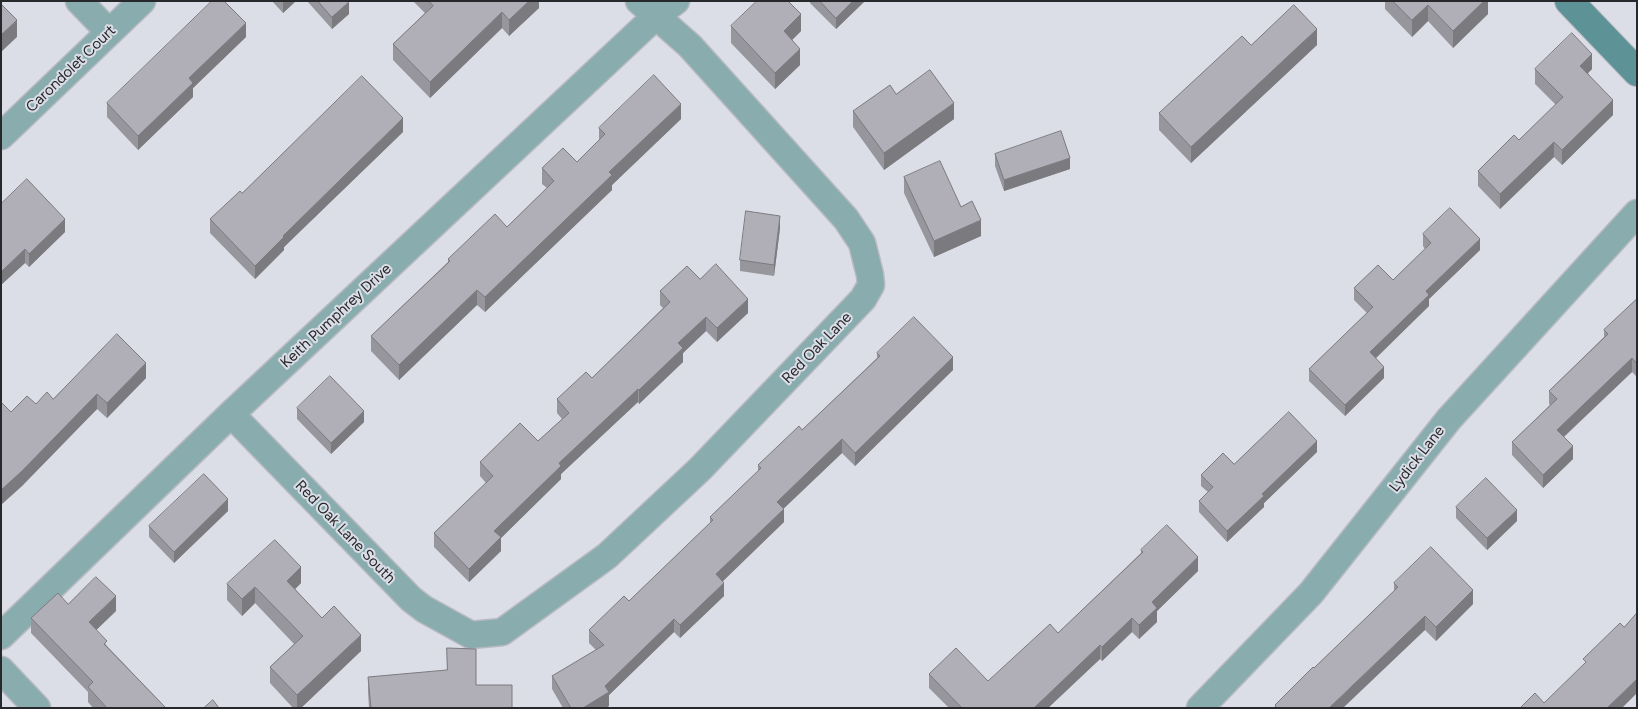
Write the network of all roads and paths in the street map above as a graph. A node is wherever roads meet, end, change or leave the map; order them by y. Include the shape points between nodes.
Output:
1 (79, 1) edge
2 (142, 1) edge
3 (1569, 1) edge
4 (657, 6) edge
5 (109, 32) junction
6 (1637, 72) edge
7 (1, 136) edge
8 (1637, 213) edge
9 (232, 414) junction
10 (471, 635) joint
11 (1, 636) edge
12 (1, 670) edge
13 (36, 708) edge
14 (1200, 708) edge

1 - 5 street
2 - 5 street, Carondolet Court
3 - 6 street
4 - 9 street, Keith Pumphrey Drive
4 - 10 street, Red Oak Lane via 846,220 862,243 871,285 863,299 700,469 607,556 502,632
5 - 7 street, Carondolet Court
8 - 14 street, Lydick Lane via 1449,419 1311,593
9 - 10 street, Red Oak Lane South via 411,599
9 - 11 street, Keith Pumphrey Drive
12 - 13 street

